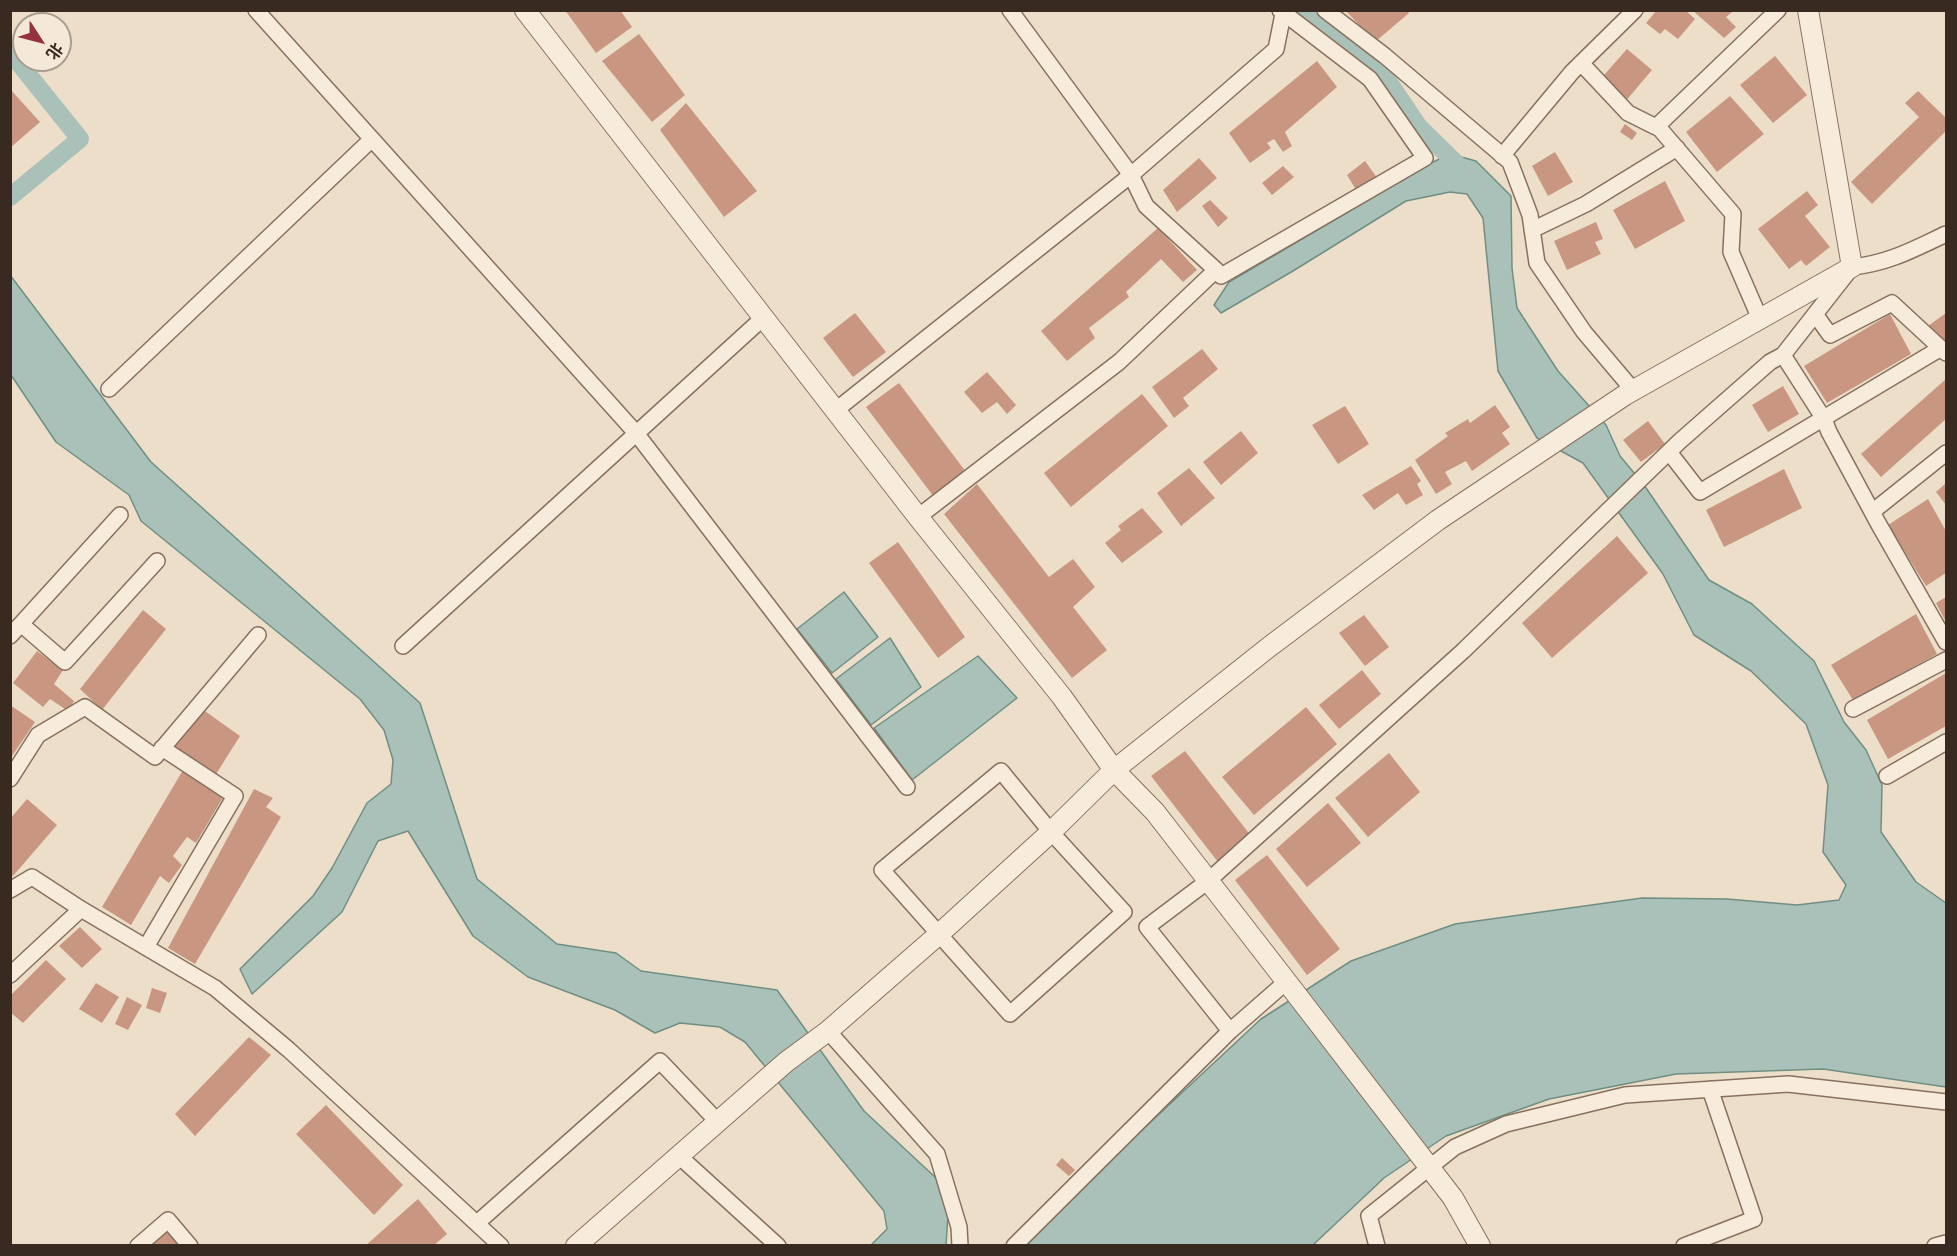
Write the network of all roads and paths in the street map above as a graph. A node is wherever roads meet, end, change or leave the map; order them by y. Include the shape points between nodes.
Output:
1 (256, 10) edge
2 (525, 10) edge
3 (1010, 10) edge
4 (1325, 10) edge
5 (1635, 10) edge
6 (1778, 10) edge
7 (1808, 10) edge
8 (1283, 12) edge
9 (1581, 63) junction
10 (1656, 127) junction
11 (372, 139) junction
12 (1677, 148) junction
13 (1502, 156) junction
14 (1131, 175) junction
15 (1532, 230) junction
16 (1947, 234) edge
17 (1852, 267) junction
18 (1216, 270) junction
19 (1815, 314) junction
20 (763, 318) junction
21 (1760, 319) junction
22 (1944, 351) edge
23 (1783, 355) junction
24 (109, 389) dead end
25 (1629, 392) junction
26 (836, 410) junction
27 (1824, 419) junction
28 (636, 433) junction
29 (1669, 452) junction
30 (1947, 453) edge
31 (1872, 512) junction
32 (120, 515) dead end
33 (918, 518) junction
34 (157, 561) dead end
35 (21, 624) junction
36 (258, 635) dead end
37 (10, 636) edge
38 (1947, 642) edge
39 (403, 646) dead end
40 (1947, 660) edge
41 (1853, 709) dead end
42 (1947, 741) edge
43 (162, 748) junction
44 (1114, 770) junction
45 (1887, 776) dead end
46 (10, 779) edge
47 (907, 787) dead end
48 (1052, 832) junction
49 (1208, 881) junction
50 (10, 890) edge
51 (81, 909) junction
52 (1124, 912) junction
53 (1147, 927) junction
54 (938, 935) junction
55 (146, 947) junction
56 (10, 975) edge
57 (1289, 986) junction
58 (828, 1031) junction
59 (1230, 1031) junction
60 (1710, 1089) junction
61 (1947, 1102) edge
62 (718, 1122) junction
63 (679, 1156) junction
64 (1430, 1168) junction
65 (477, 1223) junction
66 (1947, 1243) edge
67 (138, 1245) edge
68 (190, 1245) edge
69 (501, 1245) edge
70 (576, 1245) edge
71 (778, 1245) edge
72 (960, 1245) edge
73 (1014, 1245) edge
74 (1377, 1245) edge
75 (1480, 1245) edge
76 (1684, 1245) edge
77 (1935, 1245) edge

1 - 11 street
2 - 20 street
3 - 14 street
4 - 13 street
5 - 9 street
6 - 10 street
7 - 17 street
8 - 14 street via 1276,49
8 - 18 street via 1370,79 1425,158 1221,276
9 - 10 street via 1628,113
9 - 13 street
10 - 12 street
11 - 24 street
11 - 28 street
12 - 15 street via 1586,204
12 - 21 street via 1733,214 1731,252
13 - 15 street via 1510,162
14 - 18 street via 1146,206
14 - 26 street
15 - 25 street via 1538,263
16 - 17 street via 1875,265
17 - 19 street
17 - 21 street
18 - 33 street via 1119,362
19 - 22 street via 1830,335 1892,303
19 - 23 street
20 - 26 street
20 - 28 street
21 - 25 street
22 - 27 street
23 - 27 street
23 - 29 street via 1770,362
25 - 44 street via 1428,527
26 - 33 street
27 - 29 street via 1700,492
27 - 31 street
28 - 39 street
28 - 47 street
29 - 49 street via 1463,651
30 - 31 street
31 - 38 street
32 - 35 street
33 - 44 street via 1062,697
34 - 35 street via 65,662
35 - 37 street
36 - 43 street
40 - 41 street
42 - 45 street
43 - 46 street via 155,757 85,707 38,735
43 - 55 street via 235,796
44 - 48 street
44 - 49 street via 1155,812
48 - 52 street
48 - 54 street
48 - 54 street via 1001,771 882,870
49 - 53 street
49 - 57 street
50 - 51 street via 32,878
51 - 55 street
51 - 56 street
52 - 53 street
52 - 54 street via 1010,1014
53 - 59 street
54 - 58 street
55 - 65 street via 221,993 289,1050
57 - 59 street
57 - 64 street
58 - 62 street
58 - 72 street via 937,1154 959,1227
59 - 73 street
60 - 61 street via 1788,1084
60 - 64 street via 1625,1095 1506,1124 1455,1147
60 - 76 street via 1754,1219
62 - 63 street
62 - 65 street via 660,1061
63 - 70 street
63 - 71 street
64 - 74 street via 1370,1216
64 - 75 street
65 - 69 street
66 - 77 street
67 - 68 street via 168,1220

